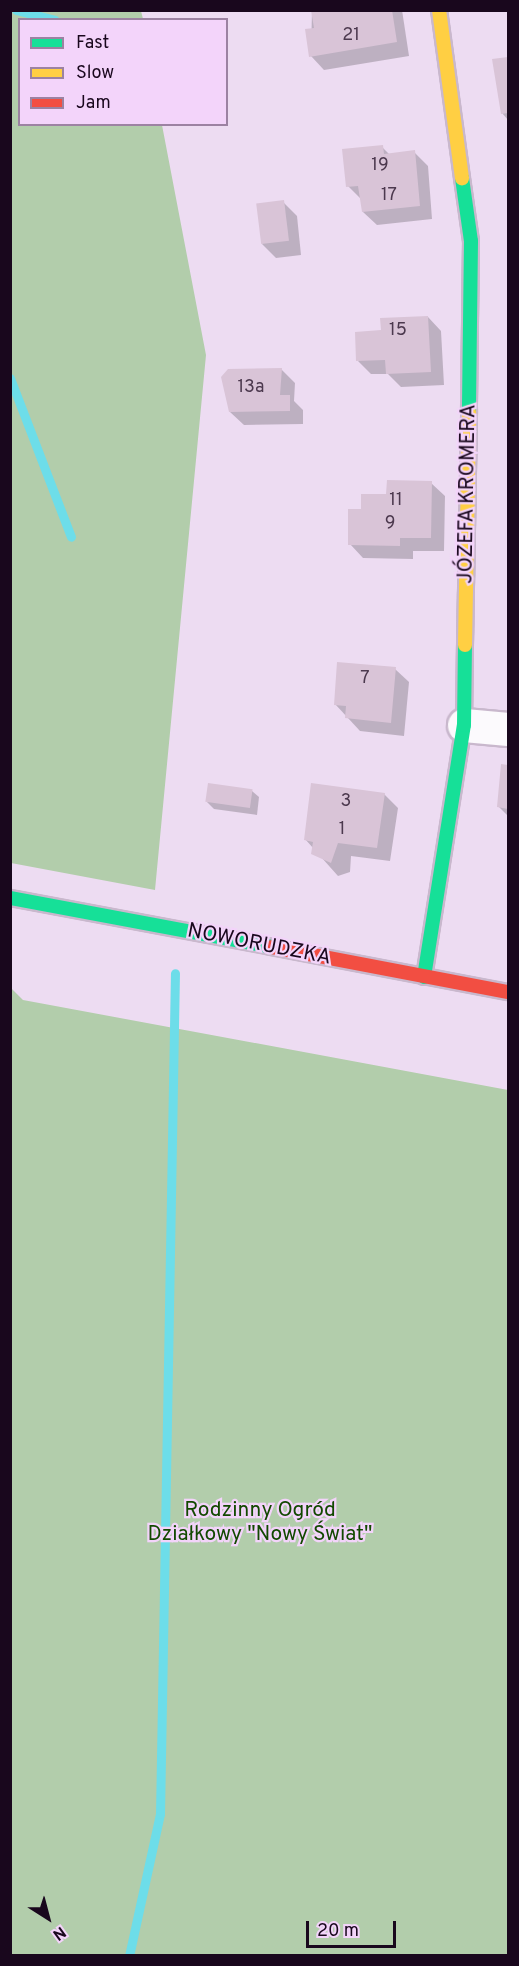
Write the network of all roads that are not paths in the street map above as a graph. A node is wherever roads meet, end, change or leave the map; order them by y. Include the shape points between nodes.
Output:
1 (439, 10) edge
2 (464, 725) junction
3 (508, 729) edge
4 (10, 898) edge
5 (424, 977) junction
6 (508, 992) edge

1 - 2 street, JÓZEFA KROMERA via 471,241
2 - 3 street
2 - 5 street, JÓZEFA KROMERA
4 - 5 street, NOWORUDZKA
5 - 6 street, NOWORUDZKA

